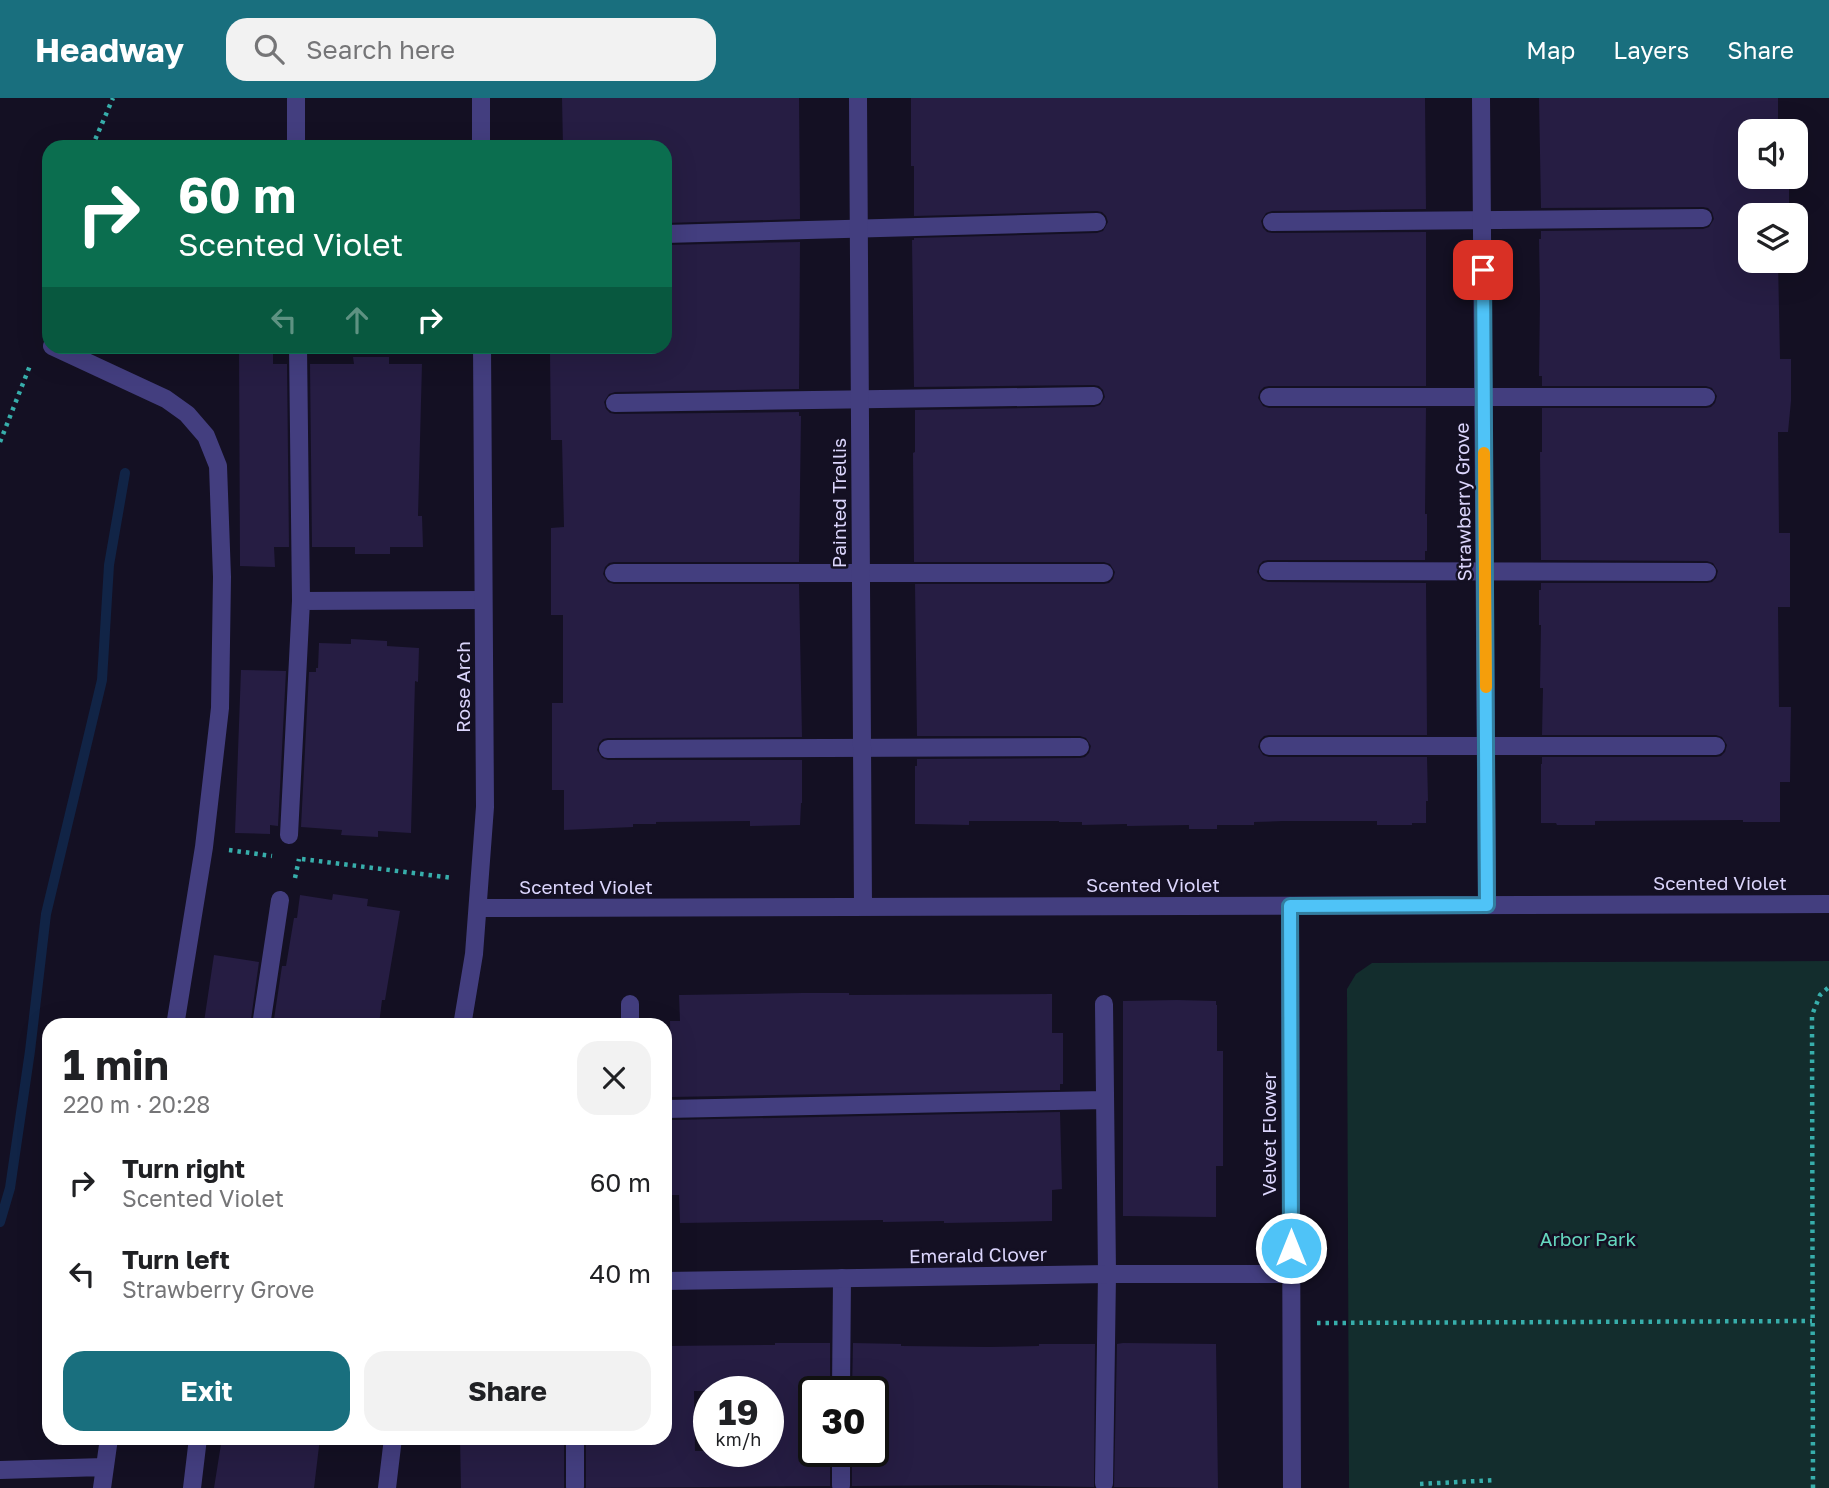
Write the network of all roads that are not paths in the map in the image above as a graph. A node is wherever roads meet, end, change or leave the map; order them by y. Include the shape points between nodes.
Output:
1 (296, 98) edge
2 (481, 98) edge
3 (858, 98) edge
4 (1482, 98) edge
5 (296, 140) edge
6 (481, 140) edge
7 (1703, 218) dead end
8 (1483, 220) junction
9 (1097, 222) dead end
10 (1272, 222) dead end
11 (859, 229) junction
12 (672, 234) edge
13 (68, 354) edge
14 (298, 354) edge
15 (482, 354) edge
16 (1094, 396) dead end
17 (1269, 397) dead end
18 (1483, 397) junction
19 (1706, 397) dead end
20 (860, 399) junction
21 (615, 403) dead end
22 (1268, 571) dead end
23 (1485, 572) junction
24 (1707, 572) dead end
25 (614, 573) dead end
26 (861, 573) junction
27 (1104, 573) dead end
28 (483, 600) junction
29 (301, 601) junction
30 (1269, 746) dead end
31 (1716, 746) dead end
32 (1080, 747) dead end
33 (1486, 747) junction
34 (862, 748) junction
35 (608, 749) dead end
36 (289, 835) road end
37 (280, 900) road end
38 (1829, 904) edge
39 (1487, 905) junction
40 (1290, 906) junction
41 (863, 907) junction
42 (478, 908) junction
43 (630, 1004) dead end
44 (1104, 1004) dead end
45 (177, 1018) edge
46 (262, 1018) edge
47 (463, 1018) edge
48 (630, 1018) edge
49 (1105, 1100) junction
50 (672, 1109) edge
51 (1107, 1274) junction
52 (1291, 1274) junction
53 (842, 1278) junction
54 (672, 1281) edge
55 (841, 1376) edge
56 (108, 1445) edge
57 (197, 1445) edge
58 (392, 1445) edge
59 (575, 1445) edge
60 (104, 1467) junction
61 (841, 1467) edge
62 (0, 1470) edge
63 (1104, 1483) dead end
64 (841, 1485) dead end
65 (575, 1486) dead end
66 (102, 1488) edge
67 (191, 1488) edge
68 (387, 1488) edge
69 (1292, 1488) edge

1 - 5 street
2 - 6 street
3 - 11 street, Painted Trellis
4 - 8 street, Strawberry Grove
7 - 8 street
8 - 10 street
8 - 18 street, Strawberry Grove
9 - 11 street
11 - 12 street
11 - 20 street, Painted Trellis
13 - 45 street via 187,414 206,436 218,466 220,708
14 - 29 street
15 - 28 street, Rose Arch
16 - 20 street
17 - 18 street
18 - 19 street
18 - 23 street, Strawberry Grove
20 - 21 street
20 - 26 street, Painted Trellis
22 - 23 street
23 - 24 street
23 - 33 street, Strawberry Grove
25 - 26 street
26 - 27 street
26 - 34 street, Painted Trellis
28 - 29 street
28 - 42 street, Rose Arch via 485,807
29 - 36 street
30 - 33 street
31 - 33 street
32 - 34 street
33 - 39 street, Strawberry Grove
34 - 35 street
34 - 41 street, Painted Trellis
37 - 46 street
38 - 39 street, Scented Violet
39 - 40 street, Scented Violet
40 - 41 street, Scented Violet
40 - 52 street, Velvet Flower
41 - 42 street, Scented Violet
42 - 47 street, Rose Arch
43 - 48 street
44 - 49 street
49 - 50 street
49 - 51 street
51 - 52 street, Emerald Clover
51 - 53 street, Emerald Clover
51 - 63 street
52 - 69 street, Velvet Flower
53 - 54 street, Emerald Clover
53 - 55 street
56 - 60 street
57 - 67 street
58 - 68 street
59 - 65 street
60 - 62 street
60 - 66 street
61 - 64 street

